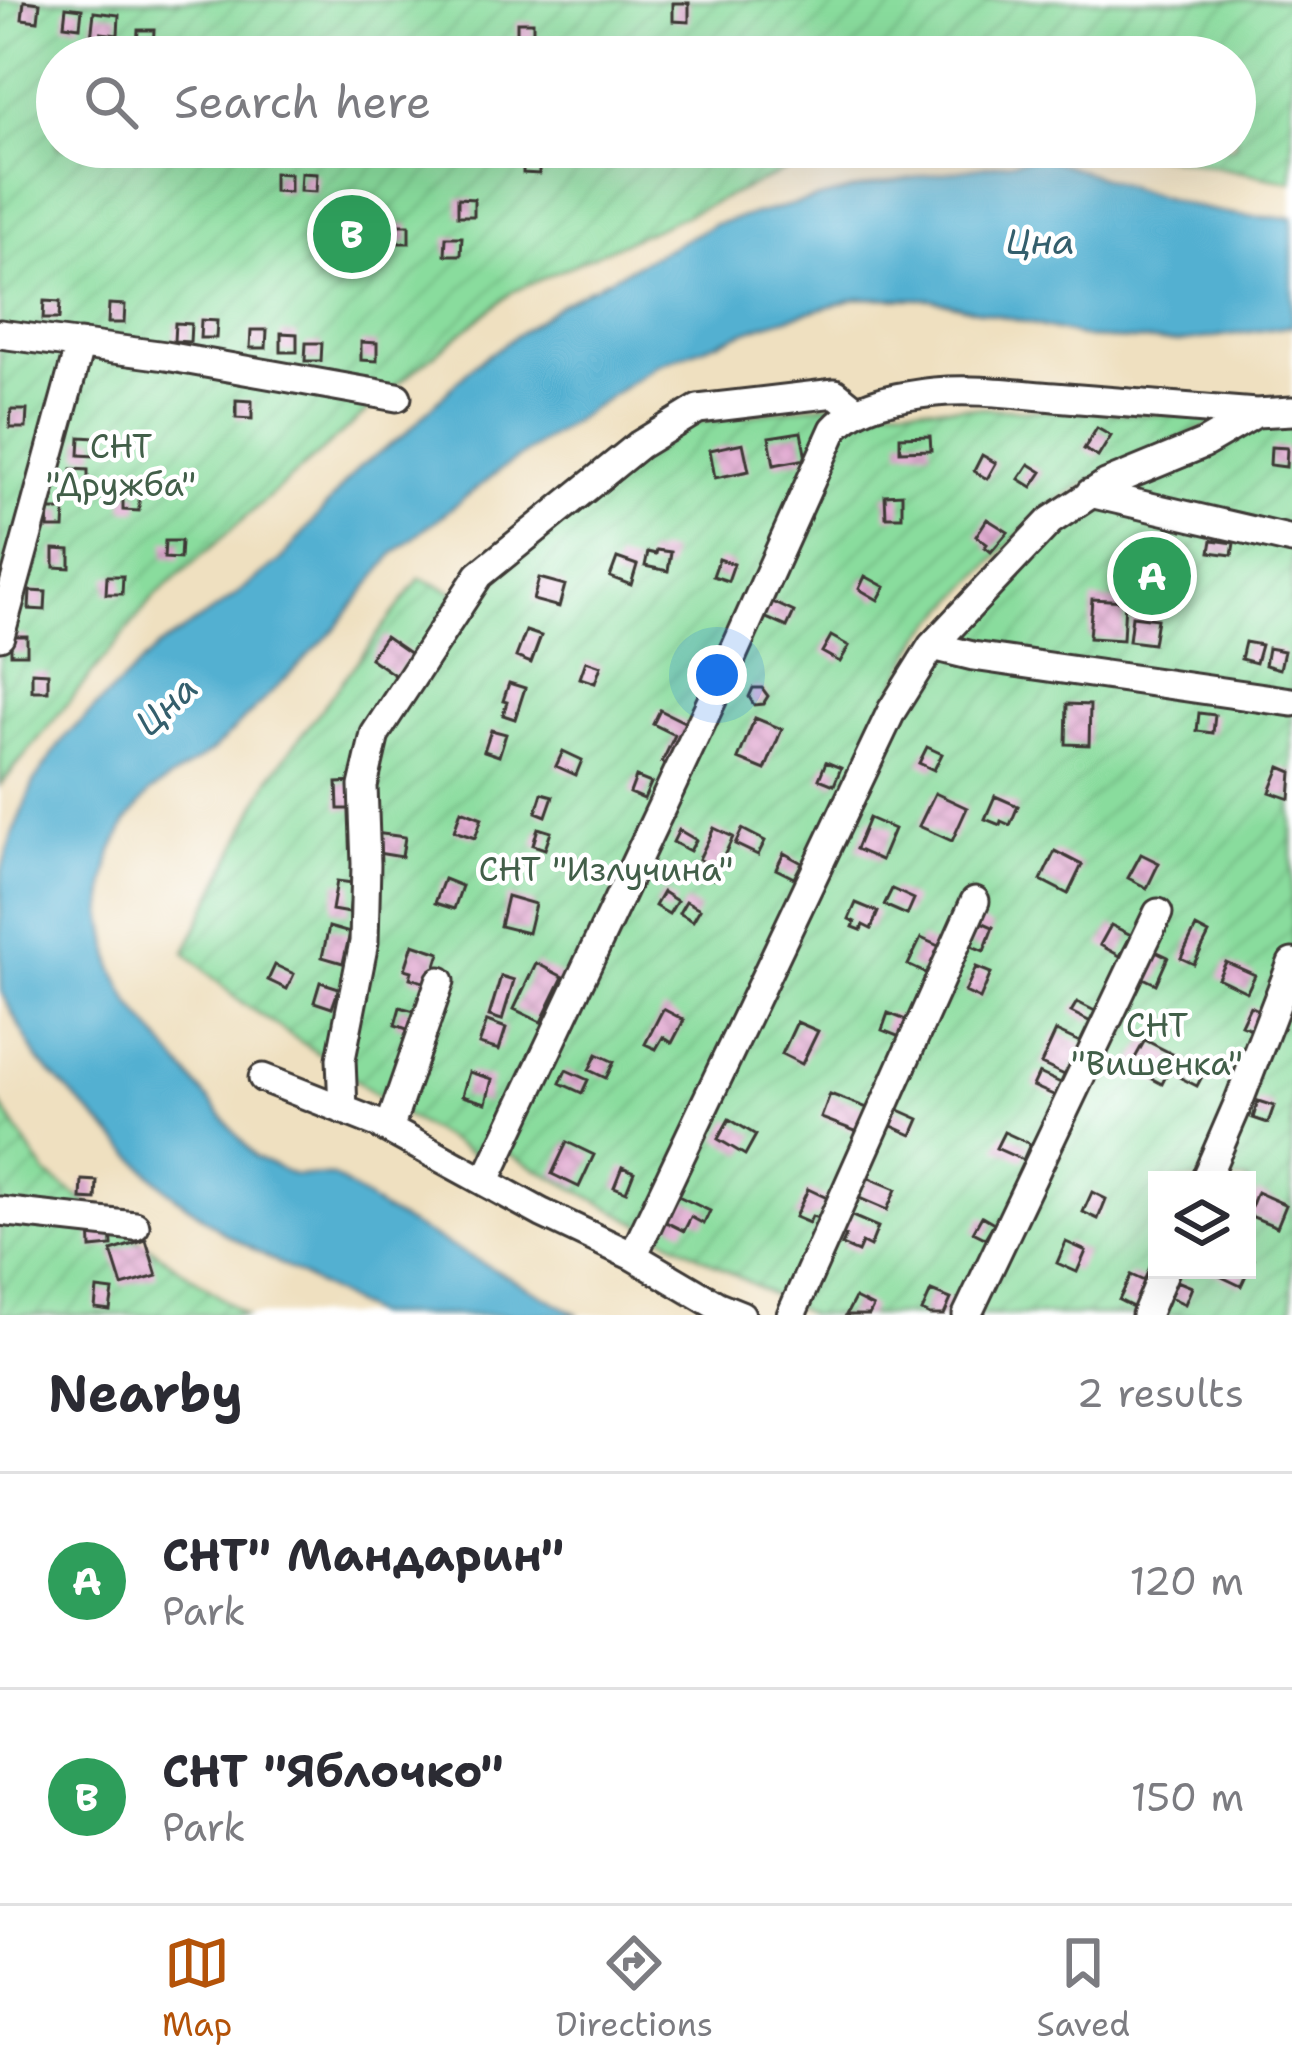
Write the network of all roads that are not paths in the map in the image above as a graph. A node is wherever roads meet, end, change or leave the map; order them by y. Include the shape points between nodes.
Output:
1 (0, 334) edge
2 (80, 344) junction
3 (397, 398) dead end
4 (856, 410) junction
5 (1292, 411) edge
6 (1256, 413) junction
7 (1090, 493) junction
8 (1292, 540) edge
9 (0, 636) edge
10 (932, 646) junction
11 (1292, 703) edge
12 (975, 901) dead end
13 (1158, 913) dead end
14 (1292, 963) edge
15 (440, 981) dead end
16 (263, 1078) dead end
17 (343, 1109) junction
18 (389, 1129) junction
19 (1209, 1171) edge
20 (485, 1182) junction
21 (0, 1211) edge
22 (135, 1226) dead end
23 (633, 1256) junction
24 (1162, 1279) edge
25 (741, 1315) edge
26 (790, 1315) edge
27 (967, 1315) edge
28 (1146, 1315) edge

1 - 2 street
2 - 3 street
2 - 9 street
4 - 6 street via 938,392
4 - 17 street via 835,393 698,409 639,445 479,575 375,734 364,786 364,942 341,1059
4 - 20 street via 834,429
5 - 6 street
6 - 7 street
7 - 8 street
7 - 10 street via 1050,520
10 - 11 street
10 - 23 street via 853,786
12 - 26 street
13 - 27 street
14 - 19 street
15 - 18 street
16 - 17 street
17 - 18 street
18 - 20 street
20 - 23 street
21 - 22 street
23 - 25 street
24 - 28 street

